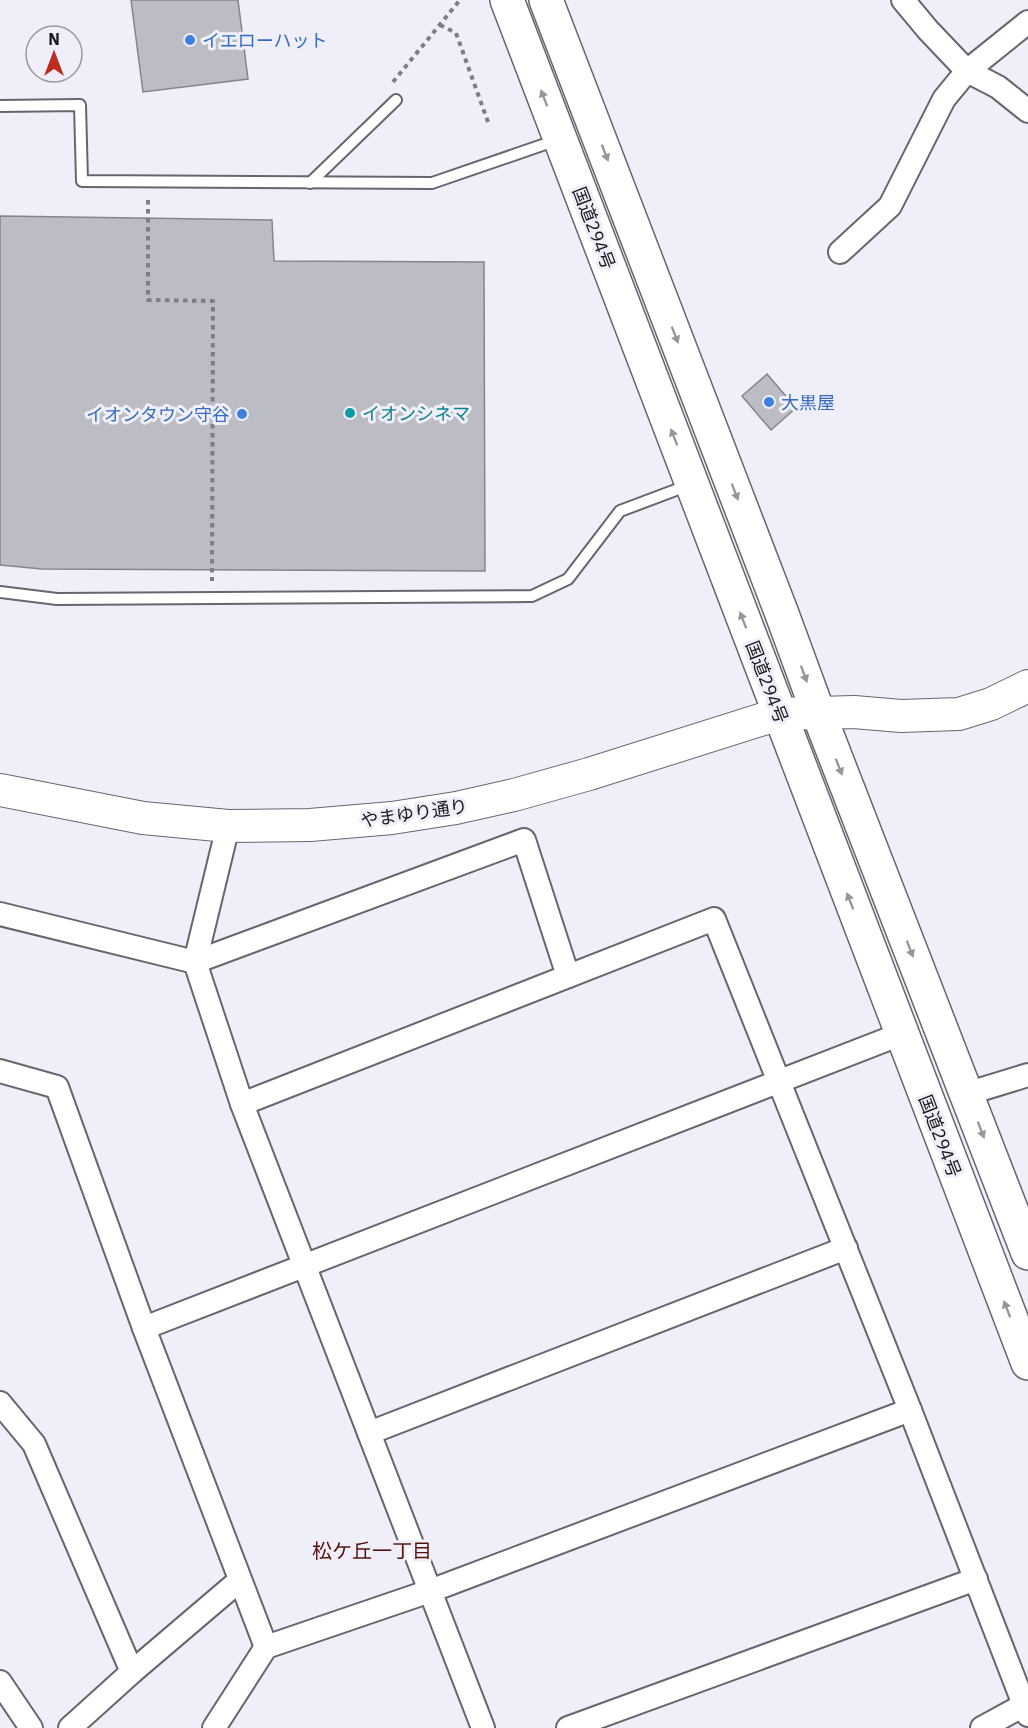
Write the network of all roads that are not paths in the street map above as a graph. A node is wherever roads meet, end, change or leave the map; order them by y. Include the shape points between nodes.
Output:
1 (507, 0) edge
2 (546, 0) edge
3 (903, 0) edge
4 (1028, 22) edge
5 (967, 71) junction
6 (396, 100) road end
7 (0, 106) edge
8 (1028, 111) edge
9 (560, 139) junction
10 (310, 183) junction
11 (840, 252) dead end
12 (691, 484) junction
13 (0, 592) edge
14 (1028, 686) edge
15 (818, 712) junction
16 (779, 714) junction
17 (0, 790) edge
18 (228, 826) junction
19 (0, 914) edge
20 (195, 962) junction
21 (568, 976) junction
22 (901, 1034) junction
23 (0, 1071) edge
24 (1028, 1075) edge
25 (779, 1082) junction
26 (966, 1094) junction
27 (242, 1104) junction
28 (846, 1248) junction
29 (1028, 1253) edge
30 (304, 1266) junction
31 (144, 1328) junction
32 (1028, 1363) edge
33 (0, 1403) edge
34 (910, 1410) junction
35 (369, 1433) junction
36 (976, 1579) junction
37 (240, 1580) junction
38 (430, 1591) junction
39 (266, 1647) junction
40 (132, 1672) junction
41 (0, 1682) edge
42 (1026, 1710) edge
43 (32, 1728) edge
44 (70, 1728) edge
45 (214, 1728) edge
46 (483, 1728) edge
47 (568, 1728) edge
48 (982, 1728) edge

9 -> 1 highway, 国道294号
2 -> 15 highway, 国道294号
3 - 5 street
4 - 5 street
5 - 8 street via 998,87
5 - 11 street via 944,99 890,207
6 - 10 lane
7 - 10 lane via 80,105 82,181
9 - 10 lane via 432,183
12 -> 9 highway, 国道294号
12 - 13 lane via 620,511 568,579 532,596 57,599
16 -> 12 highway, 国道294号
14 - 15 street, やまゆり通り via 959,714
15 - 16 street, やまゆり通り
15 -> 26 highway, 国道294号
16 - 18 street, やまゆり通り via 589,774 456,808 310,825
22 -> 16 highway, 国道294号
17 - 18 street, やまゆり通り via 143,818
18 - 20 street
19 - 20 street
20 - 21 street via 524,840
20 - 27 street
21 - 25 street via 714,919
21 - 27 street
22 - 25 street
32 -> 22 highway, 国道294号
23 - 31 street via 57,1087
24 - 26 street
25 - 28 street
25 - 30 street
26 -> 29 highway, 国道294号
27 - 30 street
28 - 34 street
28 - 35 street
30 - 31 street
30 - 35 street
31 - 37 street
33 - 40 street via 34,1444
34 - 36 street
34 - 38 street
35 - 38 street
36 - 42 street
36 - 47 street
37 - 39 street
37 - 40 street
38 - 39 street
38 - 46 street
39 - 45 street
40 - 44 street
41 - 43 street
42 - 48 street

